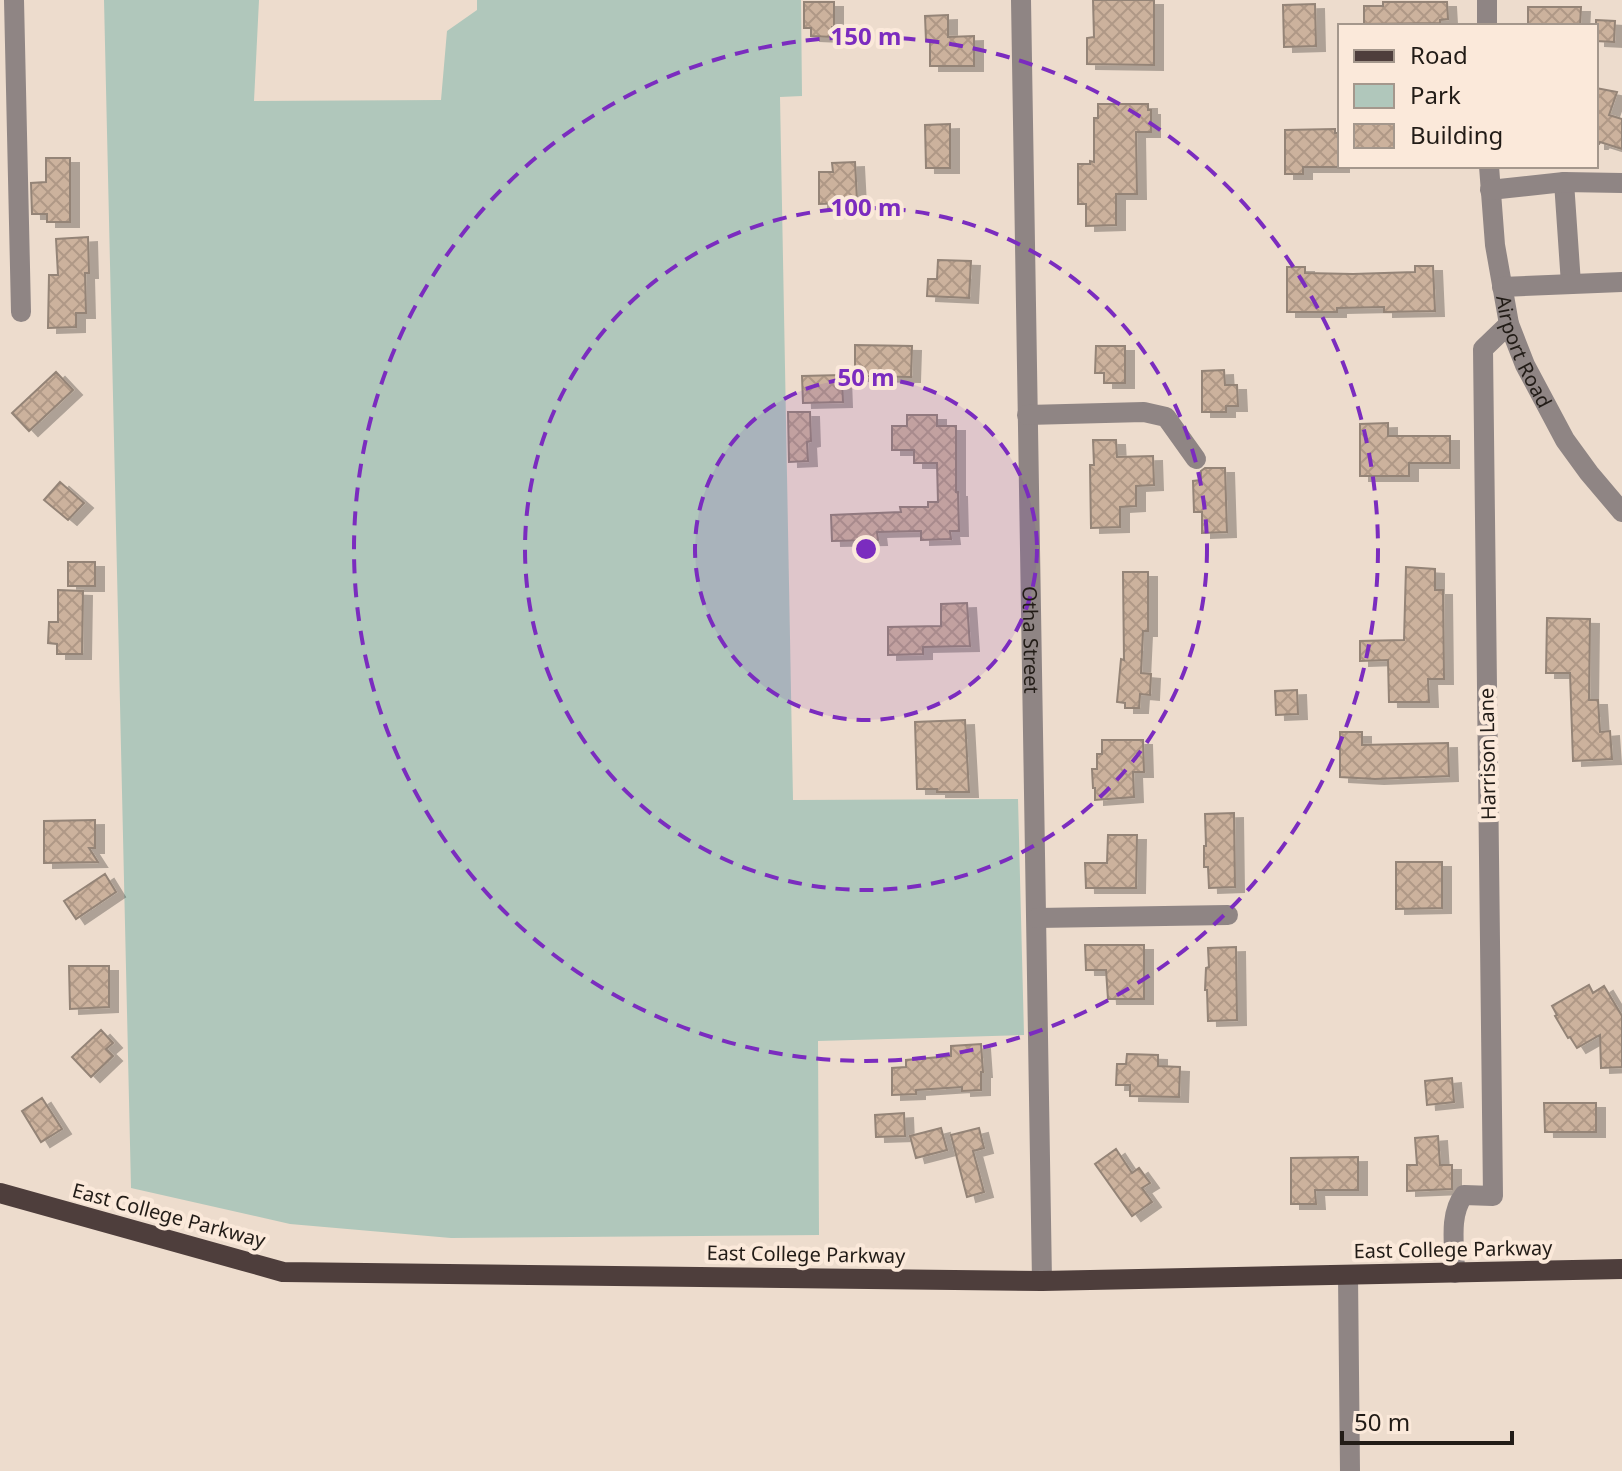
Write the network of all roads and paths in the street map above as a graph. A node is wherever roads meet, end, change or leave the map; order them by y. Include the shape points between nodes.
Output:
1 (14, 0) edge
2 (1021, 0) edge
3 (1487, 0) edge
4 (1487, 24) edge
5 (1489, 168) edge
6 (1564, 182) junction
7 (1622, 183) edge
8 (1490, 190) junction
9 (1622, 282) edge
10 (1571, 284) junction
11 (1502, 287) junction
12 (21, 312) dead end
13 (1509, 324) junction
14 (1027, 415) junction
15 (1196, 459) dead end
16 (1622, 512) edge
17 (1228, 915) dead end
18 (1037, 918) junction
19 (0, 1193) edge
20 (1622, 1269) edge
21 (1455, 1273) junction
22 (1348, 1275) junction
23 (1042, 1281) junction
24 (1350, 1471) edge

1 - 12 street
2 - 14 street, Otha Street
3 - 4 street
5 - 8 street, Airport Road
6 - 7 street
6 - 8 street
6 - 10 street
8 - 11 street, Airport Road
9 - 10 street
10 - 11 street
11 - 13 street, Airport Road
13 - 16 street, Airport Road via 1565,440
13 - 21 street, Harrison Lane via 1483,349 1493,1196 1464,1195 1457,1204
14 - 15 street via 1144,412 1166,417
14 - 18 street, Otha Street
17 - 18 street
18 - 23 street, Otha Street
19 - 23 main road, East College Parkway via 283,1272
20 - 21 main road, East College Parkway
21 - 22 main road, East College Parkway
22 - 23 main road, East College Parkway
22 - 24 street

